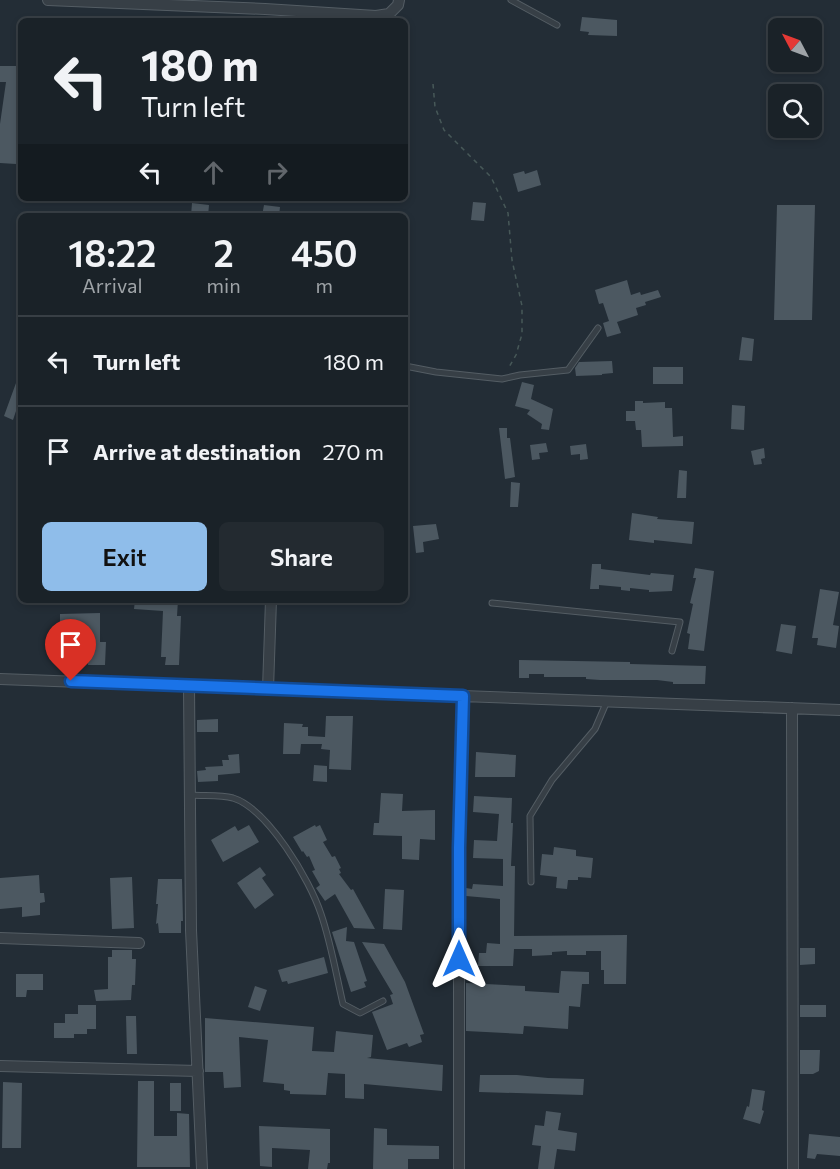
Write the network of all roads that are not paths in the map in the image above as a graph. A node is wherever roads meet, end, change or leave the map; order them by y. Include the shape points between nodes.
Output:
1 (48, 0) edge
2 (399, 0) edge
3 (511, 0) edge
4 (198, 3) edge
5 (557, 25) dead end
6 (598, 328) dead end
7 (408, 367) edge
8 (271, 603) edge
9 (492, 603) dead end
10 (672, 651) dead end
11 (0, 679) edge
12 (189, 686) junction
13 (268, 688) junction
14 (463, 696) junction
15 (607, 701) junction
16 (792, 708) junction
17 (840, 710) edge
18 (191, 795) junction
19 (531, 882) dead end
20 (0, 938) edge
21 (139, 943) dead end
22 (384, 1001) dead end
23 (0, 1066) edge
24 (198, 1071) junction
25 (202, 1169) edge
26 (459, 1169) edge
27 (793, 1169) edge

1 - 4 street
2 - 4 street via 389,14 376,16
3 - 5 lane
6 - 7 lane via 568,370 502,379
8 - 13 street
9 - 10 lane via 680,622
11 - 12 street
12 - 13 street
12 - 18 street
13 - 14 street
14 - 15 street
14 - 26 street
15 - 16 street
15 - 19 lane via 595,729 552,780 530,816
16 - 17 street
16 - 27 street
18 - 22 lane via 232,798 265,820 279,836 321,913 343,1004 360,1013
18 - 24 street via 191,930
20 - 21 street
23 - 24 street
24 - 25 street

